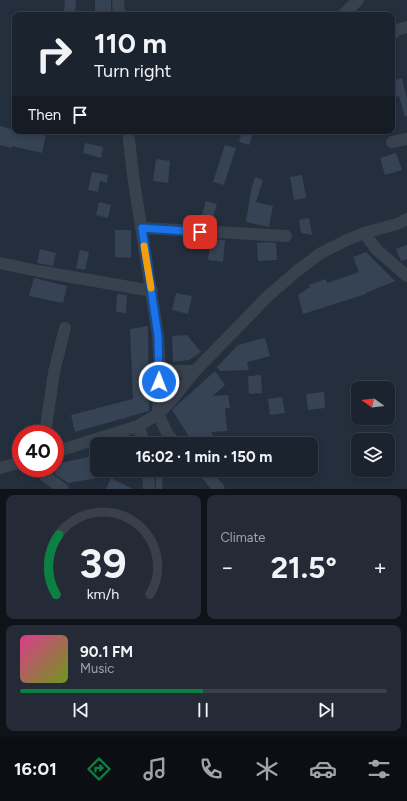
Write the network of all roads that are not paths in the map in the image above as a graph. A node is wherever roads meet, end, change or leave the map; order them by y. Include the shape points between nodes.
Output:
1 (118, 0) edge
2 (358, 0) edge
3 (119, 12) edge
4 (346, 12) edge
5 (407, 27) edge
6 (395, 32) edge
7 (128, 134) edge
8 (407, 139) edge
9 (392, 142) dead end
10 (407, 219) edge
11 (142, 228) junction
12 (364, 234) junction
13 (286, 236) dead end
14 (0, 263) edge
15 (407, 276) edge
16 (152, 291) junction
17 (65, 328) dead end
18 (160, 366) junction
19 (195, 371) junction
20 (158, 414) junction
21 (46, 425) edge
22 (138, 426) junction
23 (142, 437) edge
24 (170, 437) edge
25 (64, 449) edge
26 (12, 465) edge
27 (0, 468) edge
28 (46, 477) edge
29 (148, 477) edge
30 (209, 477) edge
31 (63, 489) edge
32 (149, 489) edge
33 (219, 489) edge

1 - 3 street
2 - 4 street
5 - 6 street
7 - 11 street
8 - 9 street
10 - 12 street
11 - 13 street
11 - 16 street
12 - 15 street via 377,250
12 - 19 street via 321,253 297,270
14 - 16 street
16 - 18 street
17 - 21 street via 54,372
18 - 19 street via 173,371
18 - 20 street
19 - 20 street
20 - 22 street
20 - 24 street
22 - 23 street
22 - 25 street
26 - 27 street
28 - 31 street
29 - 32 street
30 - 33 street

